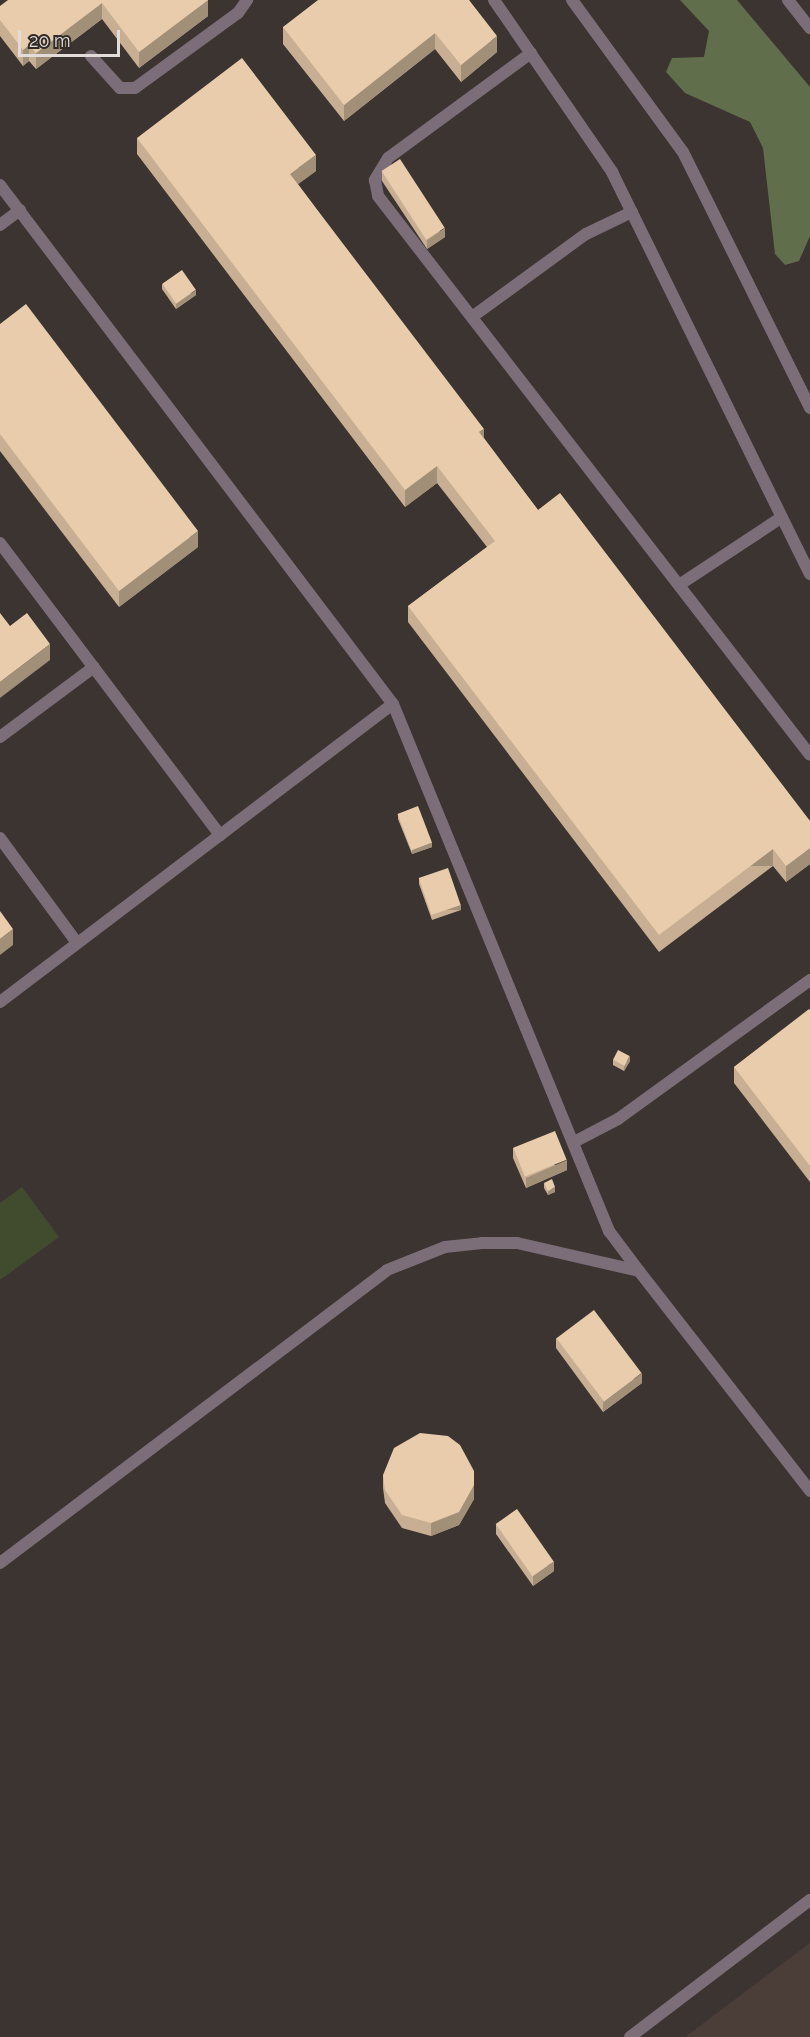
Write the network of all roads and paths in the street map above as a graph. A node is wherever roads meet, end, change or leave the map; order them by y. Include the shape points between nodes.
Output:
1 (247, 0) edge
2 (494, 0) edge
3 (572, 0) edge
4 (788, 0) edge
5 (810, 28) edge
6 (531, 53) junction
7 (91, 56) dead end
8 (0, 184) edge
9 (20, 210) junction
10 (632, 212) junction
11 (0, 225) edge
12 (472, 317) junction
13 (810, 408) edge
14 (782, 517) junction
15 (0, 543) edge
16 (810, 574) edge
17 (679, 585) junction
18 (94, 667) junction
19 (393, 704) junction
20 (0, 737) edge
21 (810, 755) edge
22 (220, 835) junction
23 (0, 838) edge
24 (77, 943) junction
25 (810, 980) edge
26 (0, 1002) edge
27 (574, 1142) junction
28 (639, 1271) junction
29 (810, 1491) edge
30 (0, 1563) edge
31 (810, 1900) edge
32 (630, 2037) edge

1 - 7 lane via 238,13 135,88 120,88
2 - 6 lane
3 - 13 lane via 682,152
4 - 5 lane
6 - 10 lane via 612,172
6 - 12 lane via 388,158 375,180 378,196
8 - 9 lane
9 - 11 lane
9 - 19 lane
10 - 12 lane via 586,234
10 - 14 lane
12 - 17 lane
14 - 16 lane
14 - 17 lane
15 - 18 lane
17 - 21 lane
18 - 20 lane
18 - 22 lane
19 - 22 lane
19 - 27 lane
22 - 24 lane
23 - 24 lane
24 - 26 lane
25 - 27 lane via 618,1119
27 - 28 lane via 609,1231
28 - 29 lane
28 - 30 lane via 518,1243 445,1247 412,1257 387,1270
31 - 32 lane

